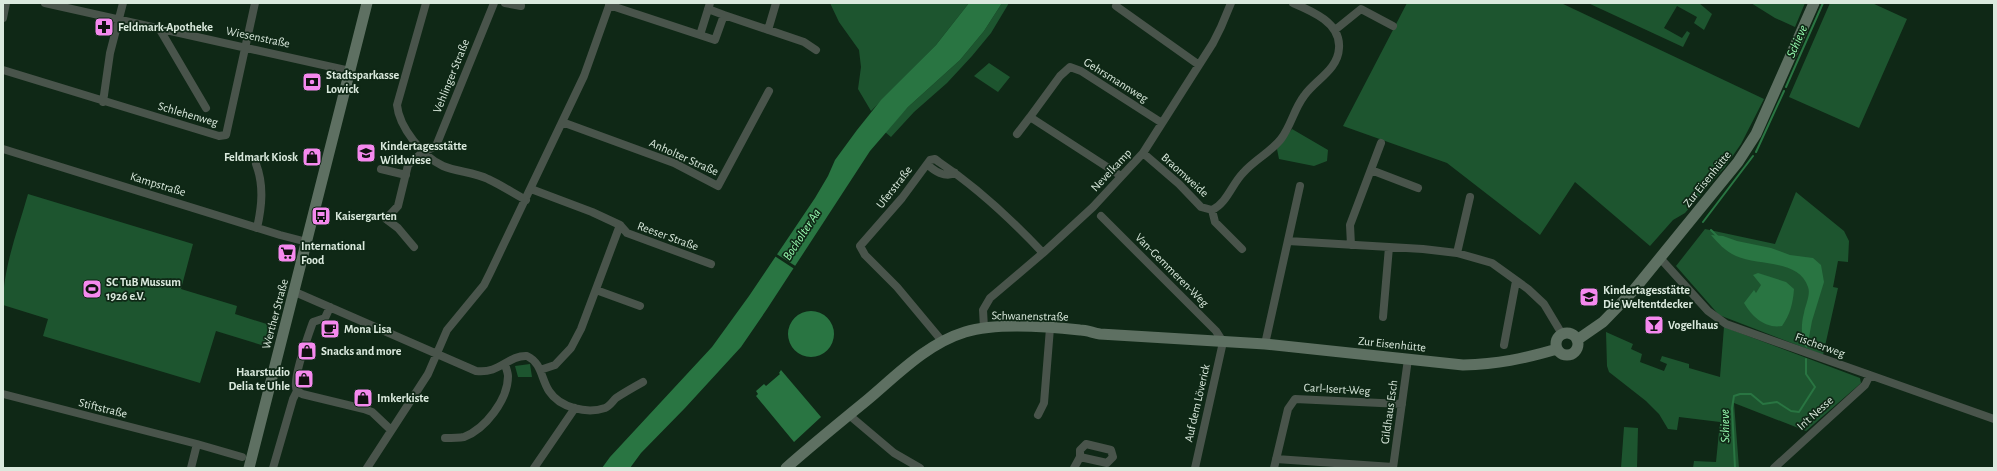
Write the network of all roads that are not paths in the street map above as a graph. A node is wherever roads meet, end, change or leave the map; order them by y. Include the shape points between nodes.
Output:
1 (6, 3) edge
2 (45, 3) edge
3 (123, 3) edge
4 (255, 3) edge
5 (367, 3) edge
6 (426, 3) edge
7 (494, 3) edge
8 (505, 3) edge
9 (776, 3) edge
10 (1231, 3) edge
11 (1293, 3) edge
12 (1814, 3) edge
13 (609, 4) edge
14 (521, 6) dead end
15 (709, 6) edge
16 (1116, 6) dead end
17 (1308, 6) edge
18 (724, 15) junction
19 (3, 18) edge
20 (120, 19) junction
21 (1393, 26) dead end
22 (159, 28) junction
23 (768, 30) junction
24 (1335, 30) junction
25 (700, 35) junction
26 (245, 46) junction
27 (816, 50) dead end
28 (1199, 65) junction
29 (3, 70) edge
30 (350, 71) junction
31 (769, 91) dead end
32 (103, 102) junction
33 (206, 108) dead end
34 (1030, 117) junction
35 (562, 122) junction
36 (1162, 123) junction
37 (1017, 134) dead end
38 (1381, 143) dead end
39 (3, 149) edge
40 (423, 152) junction
41 (1143, 154) junction
42 (256, 164) dead end
43 (381, 169) dead end
44 (1371, 170) junction
45 (406, 175) junction
46 (1121, 176) junction
47 (1300, 186) dead end
48 (1418, 188) dead end
49 (531, 189) junction
50 (1470, 197) dead end
51 (526, 200) junction
52 (1212, 210) junction
53 (1101, 216) dead end
54 (620, 225) junction
55 (258, 228) junction
56 (1288, 241) junction
57 (307, 242) junction
58 (1351, 244) junction
59 (414, 247) dead end
60 (1389, 247) junction
61 (1242, 249) dead end
62 (1043, 253) junction
63 (1457, 253) junction
64 (1660, 258) junction
65 (711, 264) dead end
66 (1516, 281) junction
67 (596, 290) junction
68 (294, 292) junction
69 (640, 306) dead end
70 (330, 307) junction
71 (1383, 317) dead end
72 (984, 328) junction
73 (1050, 328) junction
74 (1562, 334) junction
75 (1577, 340) junction
76 (942, 341) junction
77 (1223, 342) junction
78 (1265, 344) junction
79 (1504, 345) dead end
80 (1557, 349) junction
81 (438, 353) junction
82 (1408, 359) junction
83 (505, 364) junction
84 (540, 370) junction
85 (1870, 375) junction
86 (643, 382) dead end
87 (297, 391) junction
88 (3, 394) edge
89 (1402, 404) junction
90 (575, 408) junction
91 (849, 415) junction
92 (1038, 415) dead end
93 (1994, 419) edge
94 (391, 430) junction
95 (445, 438) dead end
96 (197, 444) junction
97 (242, 457) dead end
98 (1080, 457) dead end
99 (1276, 459) junction
100 (191, 468) edge
101 (249, 468) edge
102 (273, 468) edge
103 (366, 468) edge
104 (534, 468) edge
105 (786, 468) edge
106 (920, 468) edge
107 (1074, 468) edge
108 (1195, 468) edge
109 (1274, 468) edge
110 (1393, 468) edge
111 (1774, 468) edge

1 - 19 street
2 - 20 street, Wiesenstraße
3 - 20 street
4 - 26 street
5 - 30 street, Werther Straße
6 - 40 street via 398,105 402,125
7 - 40 street, Vehlinger Straße via 436,146
8 - 14 street
9 - 23 street
10 - 28 street, Nevelkamp via 1222,27
11 - 17 street
12 - 64 street, Zur Eisenhütte via 1761,123 1746,150
13 - 25 street
13 - 35 street via 584,76
15 - 18 street
15 - 25 street
16 - 28 street
17 - 24 street
18 - 23 street
18 - 25 street via 715,40
20 - 22 street, Wiesenstraße
20 - 32 street via 110,53
21 - 24 street via 1361,9
22 - 26 street, Wiesenstraße
22 - 33 street
23 - 27 street via 804,42
24 - 52 street, Braomweide via 1339,49 1331,68 1303,96 1281,139 1242,174 1222,203
26 - 30 street, Wiesenstraße
26 - 32 street, Schlehenweg via 226,135 219,136
28 - 36 street, Nevelkamp
29 - 32 street, Schlehenweg
30 - 57 street, Werther Straße
31 - 35 street, Anholter Straße via 718,186 674,163
34 - 36 street, Gehrsmannweg via 1060,76 1070,67 1081,71
34 - 37 street, Gehrsmannweg
34 - 46 street
35 - 49 street
36 - 41 street, Nevelkamp
38 - 44 street
39 - 55 street, Kampstraße
40 - 45 street, Vehlinger Straße via 408,165
40 - 51 street via 443,166 487,179
41 - 46 street, Nevelkamp
41 - 52 street, Braomweide via 1179,184 1201,207
42 - 55 street via 262,195
43 - 45 street
44 - 48 street
44 - 58 street via 1350,225
45 - 59 street, Vehlinger Straße via 398,206 386,219 398,228
46 - 62 street, Nevelkamp via 1093,207
47 - 56 street
49 - 51 street
49 - 54 street, Reeser Straße
50 - 63 street
51 - 81 street via 484,285 447,330
52 - 61 street, Braomweide via 1215,222
53 - 77 street, Van-Gemmeren-Weg via 1216,331
54 - 65 street, Reeser Straße via 627,233
54 - 67 street, Reeser Straße
55 - 57 street, Kampstraße
56 - 58 street
56 - 78 street
57 - 68 street, Werther Straße
58 - 60 street
60 - 63 street
60 - 71 street
62 - 72 street, Nevelkamp via 990,298 983,310
62 - 76 street, Uferstraße via 1008,215 955,173 935,159 930,160 902,198 860,246 865,255 897,287
63 - 66 street via 1492,263
64 - 75 street, Zur Eisenhütte via 1603,322
64 - 85 street, Fischerweg via 1708,311 1726,324
66 - 74 street via 1544,304
66 - 79 street
67 - 69 street
67 - 84 street, Reeser Straße via 571,348 555,365
68 - 70 street
68 - 101 street, Werther Straße
70 - 81 street
70 - 87 street via 325,318 313,322 300,366
72 - 73 street, Schwanenstraße
72 - 76 street, Schwanenstraße
73 - 77 street, Schwanenstraße
73 - 92 street via 1044,403
74 - 75 street via 1571,334
74 - 80 street via 1556,340
75 - 80 street, Zur Eisenhütte via 1577,348 1571,354 1563,354
76 - 91 street, Schwanenstraße
77 - 78 street, Zur Eisenhütte
77 - 108 street, Auf dem Löverick
78 - 82 street, Zur Eisenhütte
80 - 82 street, Zur Eisenhütte via 1496,364 1463,365
81 - 83 street via 476,371 495,370
81 - 94 street via 428,374
82 - 89 street, Gildhaus Esch
83 - 84 street via 513,358 527,356 537,363
83 - 95 street via 508,376 506,388 502,399 487,420 463,437
84 - 90 street via 549,392 559,401
85 - 93 street, Fischerweg
85 - 111 street, In't Nesse via 1865,385
86 - 90 street via 605,408
87 - 94 street via 372,412
87 - 102 street
88 - 96 street, Stiftstraße
89 - 99 street, Carl-Isert-Weg via 1295,399 1288,409
89 - 110 street, Gildhaus Esch
90 - 104 street
91 - 105 street, Schwanenstraße
91 - 106 street via 894,453
94 - 103 street
96 - 97 street, Stiftstraße
96 - 100 street
98 - 107 street
99 - 109 street, Carl-Isert-Weg
99 - 110 street

